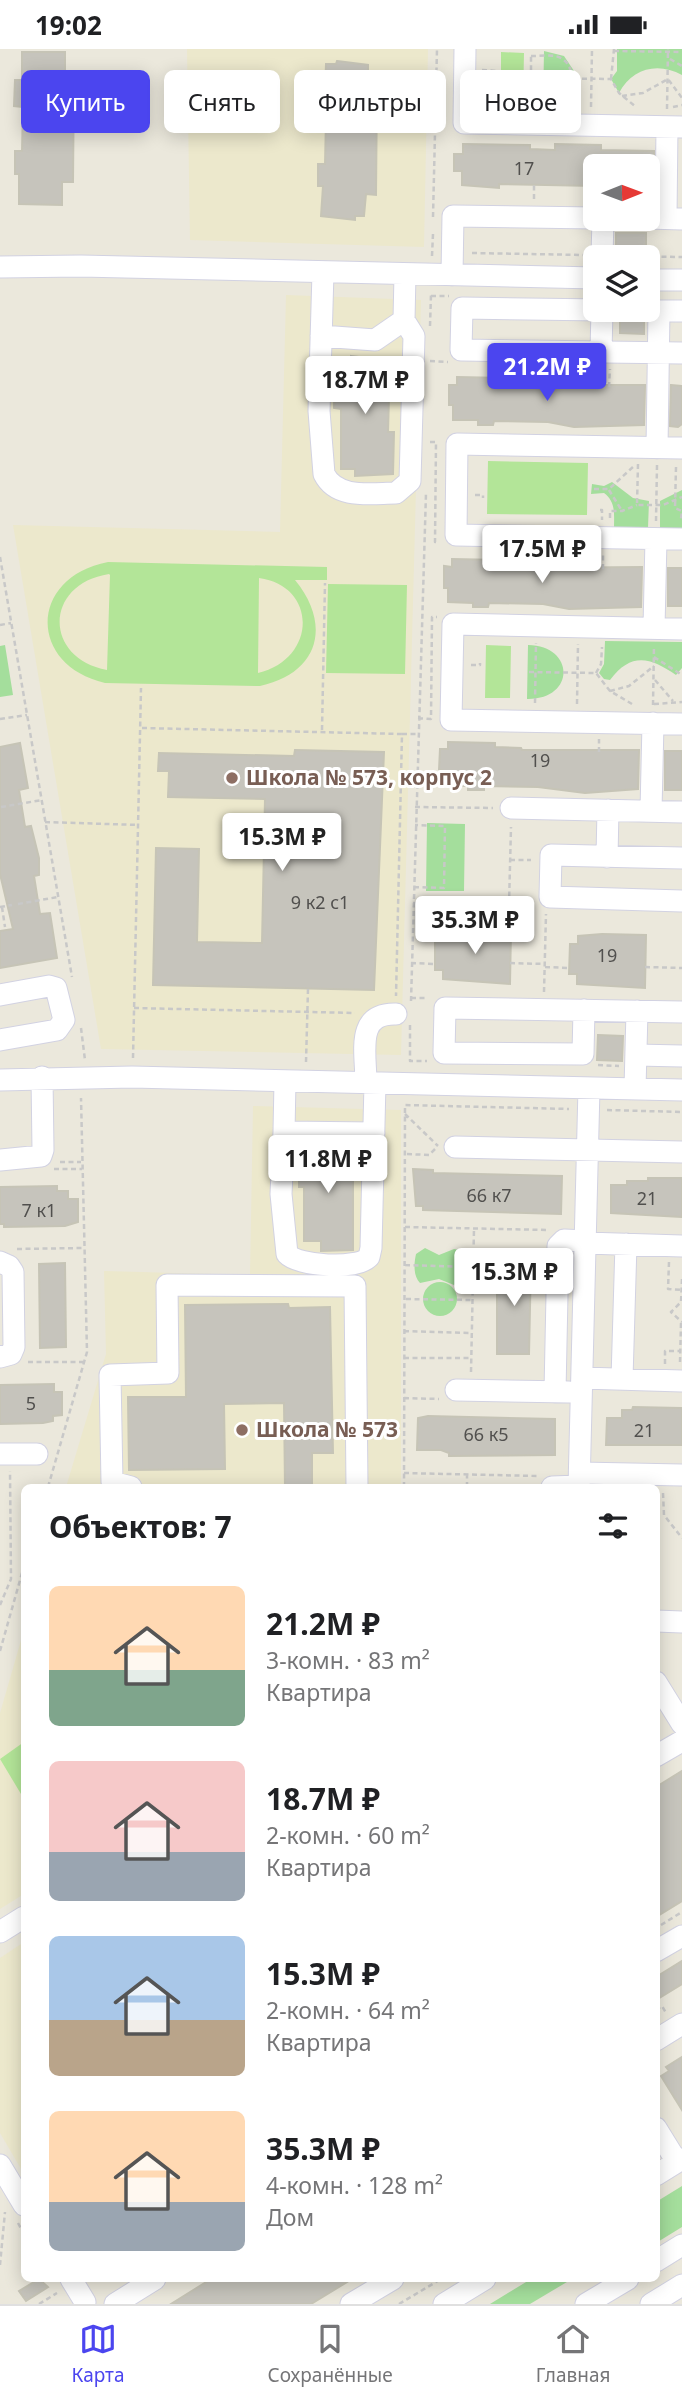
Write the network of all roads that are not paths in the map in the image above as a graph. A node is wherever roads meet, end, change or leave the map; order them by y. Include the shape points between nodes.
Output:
1 (465, 49) edge
2 (672, 123) edge
3 (583, 218) edge
4 (665, 218) edge
5 (0, 267) edge
6 (323, 272) junction
7 (405, 274) junction
8 (442, 275) junction
9 (583, 278) edge
10 (660, 279) edge
11 (682, 280) edge
12 (583, 310) edge
13 (682, 311) edge
14 (404, 320) junction
15 (603, 322) edge
16 (321, 336) junction
17 (659, 352) junction
18 (682, 353) edge
19 (605, 358) junction
20 (657, 448) junction
21 (679, 458) edge
22 (656, 539) junction
23 (682, 539) edge
24 (682, 629) edge
25 (654, 635) junction
26 (650, 711) junction
27 (682, 724) edge
28 (511, 808) road end
29 (608, 810) junction
30 (651, 811) junction
31 (682, 811) edge
32 (607, 857) junction
33 (682, 858) edge
34 (682, 901) edge
35 (0, 995) edge
36 (584, 1010) junction
37 (637, 1011) junction
38 (682, 1012) edge
39 (405, 1016) road end
40 (0, 1040) edge
41 (583, 1055) junction
42 (636, 1055) junction
43 (682, 1056) edge
44 (42, 1077) junction
45 (0, 1080) edge
46 (295, 1081) junction
47 (370, 1083) junction
48 (585, 1088) junction
49 (635, 1089) junction
50 (682, 1090) edge
51 (284, 1132) junction
52 (374, 1133) junction
53 (455, 1146) dead end
54 (588, 1150) junction
55 (682, 1151) edge
56 (0, 1160) edge
57 (585, 1242) junction
58 (626, 1244) junction
59 (676, 1245) edge
60 (6, 1256) edge
61 (0, 1357) edge
62 (622, 1379) junction
63 (681, 1381) edge
64 (582, 1385) junction
65 (463, 1390) road end
66 (555, 1392) junction
67 (5, 1454) edge
68 (37, 1454) dead end
69 (675, 1475) edge
70 (619, 1481) edge
71 (548, 1482) edge
72 (579, 1482) edge
73 (120, 1484) edge
74 (357, 1484) edge
75 (660, 1688) edge
76 (681, 1720) edge
77 (21, 1919) edge
78 (0, 1932) edge
79 (682, 1935) edge
80 (660, 1949) edge
81 (682, 2024) edge
82 (660, 2038) edge
83 (660, 2133) edge
84 (680, 2161) edge
85 (0, 2165) edge
86 (660, 2173) edge
87 (15, 2204) edge
88 (682, 2245) edge
89 (660, 2259) edge
90 (150, 2282) edge
91 (388, 2282) edge
92 (480, 2282) edge
93 (623, 2282) edge
94 (65, 2285) edge
95 (682, 2285) edge
96 (88, 2303) edge
97 (115, 2304) edge
98 (351, 2304) edge
99 (444, 2304) edge
100 (586, 2304) edge
101 (650, 2304) edge

1 - 2 street via 464,123
2 - 4 street
3 - 8 street via 453,216 442,253
5 - 6 street
6 - 7 street
6 - 16 street
7 - 8 street
7 - 14 street
8 - 9 street
10 - 11 street
12 - 19 street via 461,308 461,350
13 - 17 street via 659,311
14 - 16 street via 375,340
14 - 16 street via 414,336 410,481 397,493 340,491 328,483 319,411
15 - 19 street
17 - 18 street
17 - 19 street
17 - 20 street
20 - 21 street
20 - 22 street via 457,444 456,535
22 - 23 street
22 - 25 street
24 - 25 street
25 - 26 street via 579,627 453,624 451,720 577,722
26 - 27 street
26 - 30 street
28 - 29 street
29 - 30 street
29 - 32 street
30 - 31 street
32 - 33 street
32 - 34 street via 551,855 550,897
35 - 40 street via 55,988 64,1020 57,1030
36 - 37 street
36 - 41 street
36 - 41 street via 445,1008 444,1053
37 - 38 street
37 - 42 street
39 - 47 street via 372,1018 367,1028
41 - 48 street
42 - 43 street
42 - 49 street
44 - 45 street
44 - 46 street
44 - 56 street via 41,1156
46 - 47 street
46 - 51 street
47 - 48 street
47 - 52 street
48 - 49 street
48 - 54 street
49 - 50 street
51 - 52 street
51 - 52 street via 281,1194 286,1254 301,1263 355,1264 365,1261 371,1248
53 - 54 street
54 - 55 street
54 - 57 street
57 - 58 street
57 - 64 street
57 - 66 street via 564,1240 558,1246
58 - 59 street
58 - 62 street
60 - 61 street via 13,1272 14,1347 11,1354
62 - 63 street
62 - 64 street
64 - 66 street
64 - 72 street
65 - 66 street
67 - 68 street
69 - 70 street
70 - 72 street
71 - 72 street
73 - 74 street via 112,1482 110,1375 168,1373 167,1285 355,1286
75 - 76 street
77 - 78 street
79 - 80 street
81 - 82 street
83 - 84 street
84 - 86 street
85 - 87 street
88 - 89 street
90 - 97 street
91 - 98 street
92 - 99 street
93 - 100 street
94 - 96 street
95 - 101 street

